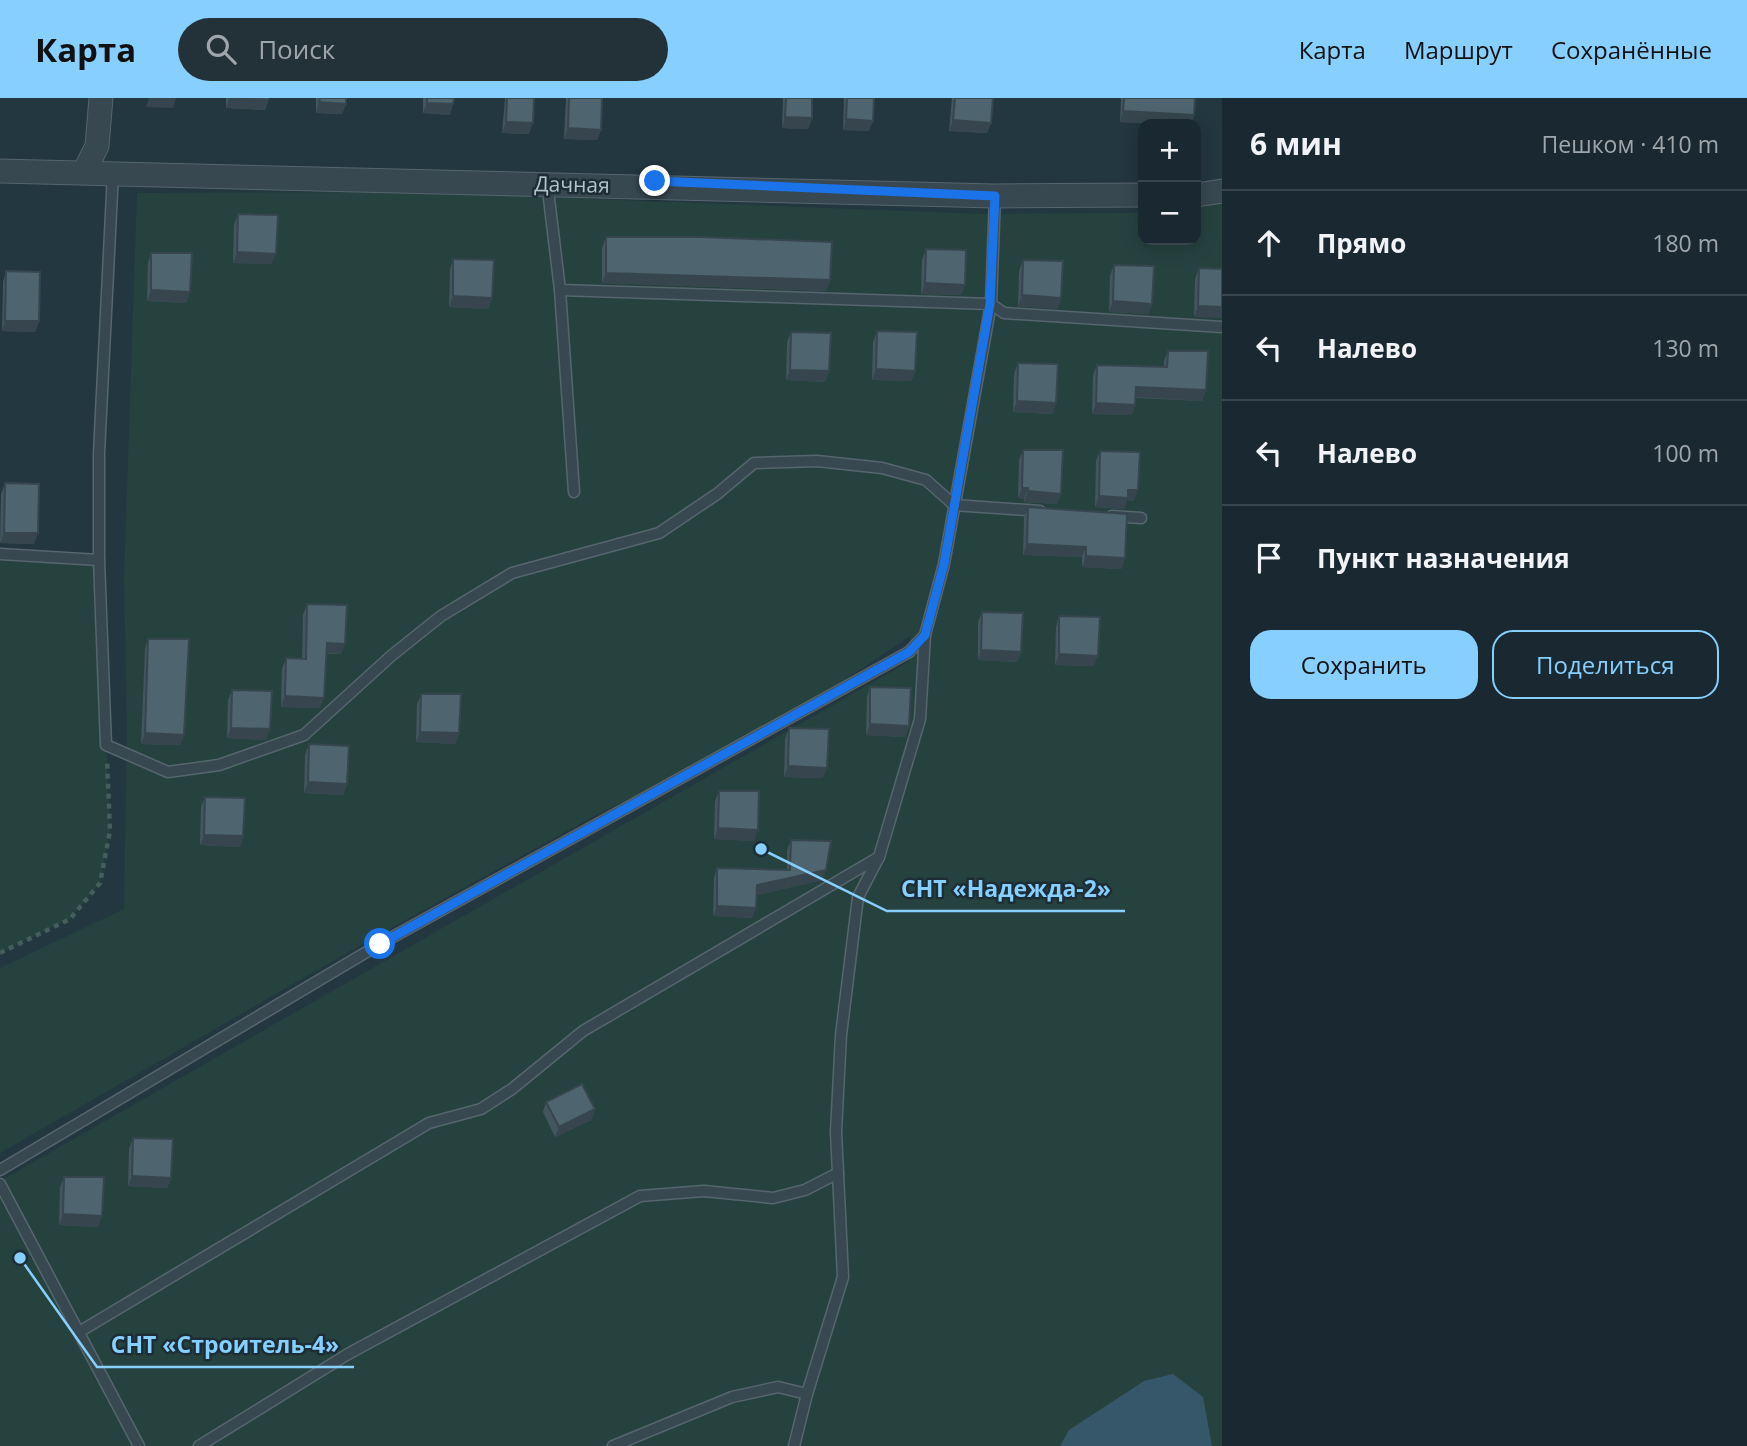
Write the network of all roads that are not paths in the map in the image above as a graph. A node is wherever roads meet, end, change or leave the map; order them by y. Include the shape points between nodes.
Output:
1 (101, 98) edge
2 (0, 171) edge
3 (84, 172) junction
4 (113, 172) joint
5 (546, 175) junction
6 (995, 196) junction
7 (1138, 196) edge
8 (560, 289) junction
9 (990, 304) junction
10 (1222, 327) edge
11 (574, 492) dead end
12 (954, 505) junction
13 (1047, 511) edge
14 (1101, 515) edge
15 (1141, 518) dead end
16 (0, 554) edge
17 (99, 560) junction
18 (925, 635) junction
19 (879, 856) junction
20 (0, 1170) edge
21 (838, 1173) junction
22 (0, 1184) edge
23 (79, 1332) junction
24 (807, 1394) junction
25 (139, 1446) edge
26 (199, 1446) edge
27 (613, 1446) edge
28 (794, 1446) edge

1 - 3 street via 97,146
2 - 3 street, Дачная
3 - 6 street, Дачная
4 - 5 street via 328,166
4 - 17 lane via 99,453
5 - 6 street
5 - 8 lane
6 - 7 street
6 - 9 lane
8 - 9 lane
8 - 11 lane
9 - 10 lane via 1004,313
9 - 12 lane
12 - 13 lane
12 - 17 lane via 926,480 882,468 817,461 754,463 659,533 512,573 441,616 304,735 219,765 168,772 106,745
12 - 18 lane
14 - 15 lane
16 - 17 lane
18 - 19 lane via 920,719
18 - 20 lane via 909,652 380,944
19 - 21 lane via 858,897 841,1035
19 - 23 lane via 583,1031 481,1110 429,1123
21 - 24 lane via 843,1277
21 - 26 lane via 805,1190 773,1198 704,1191 640,1196 348,1354
22 - 23 lane
23 - 25 lane
24 - 27 lane via 778,1387 732,1397
24 - 28 lane

